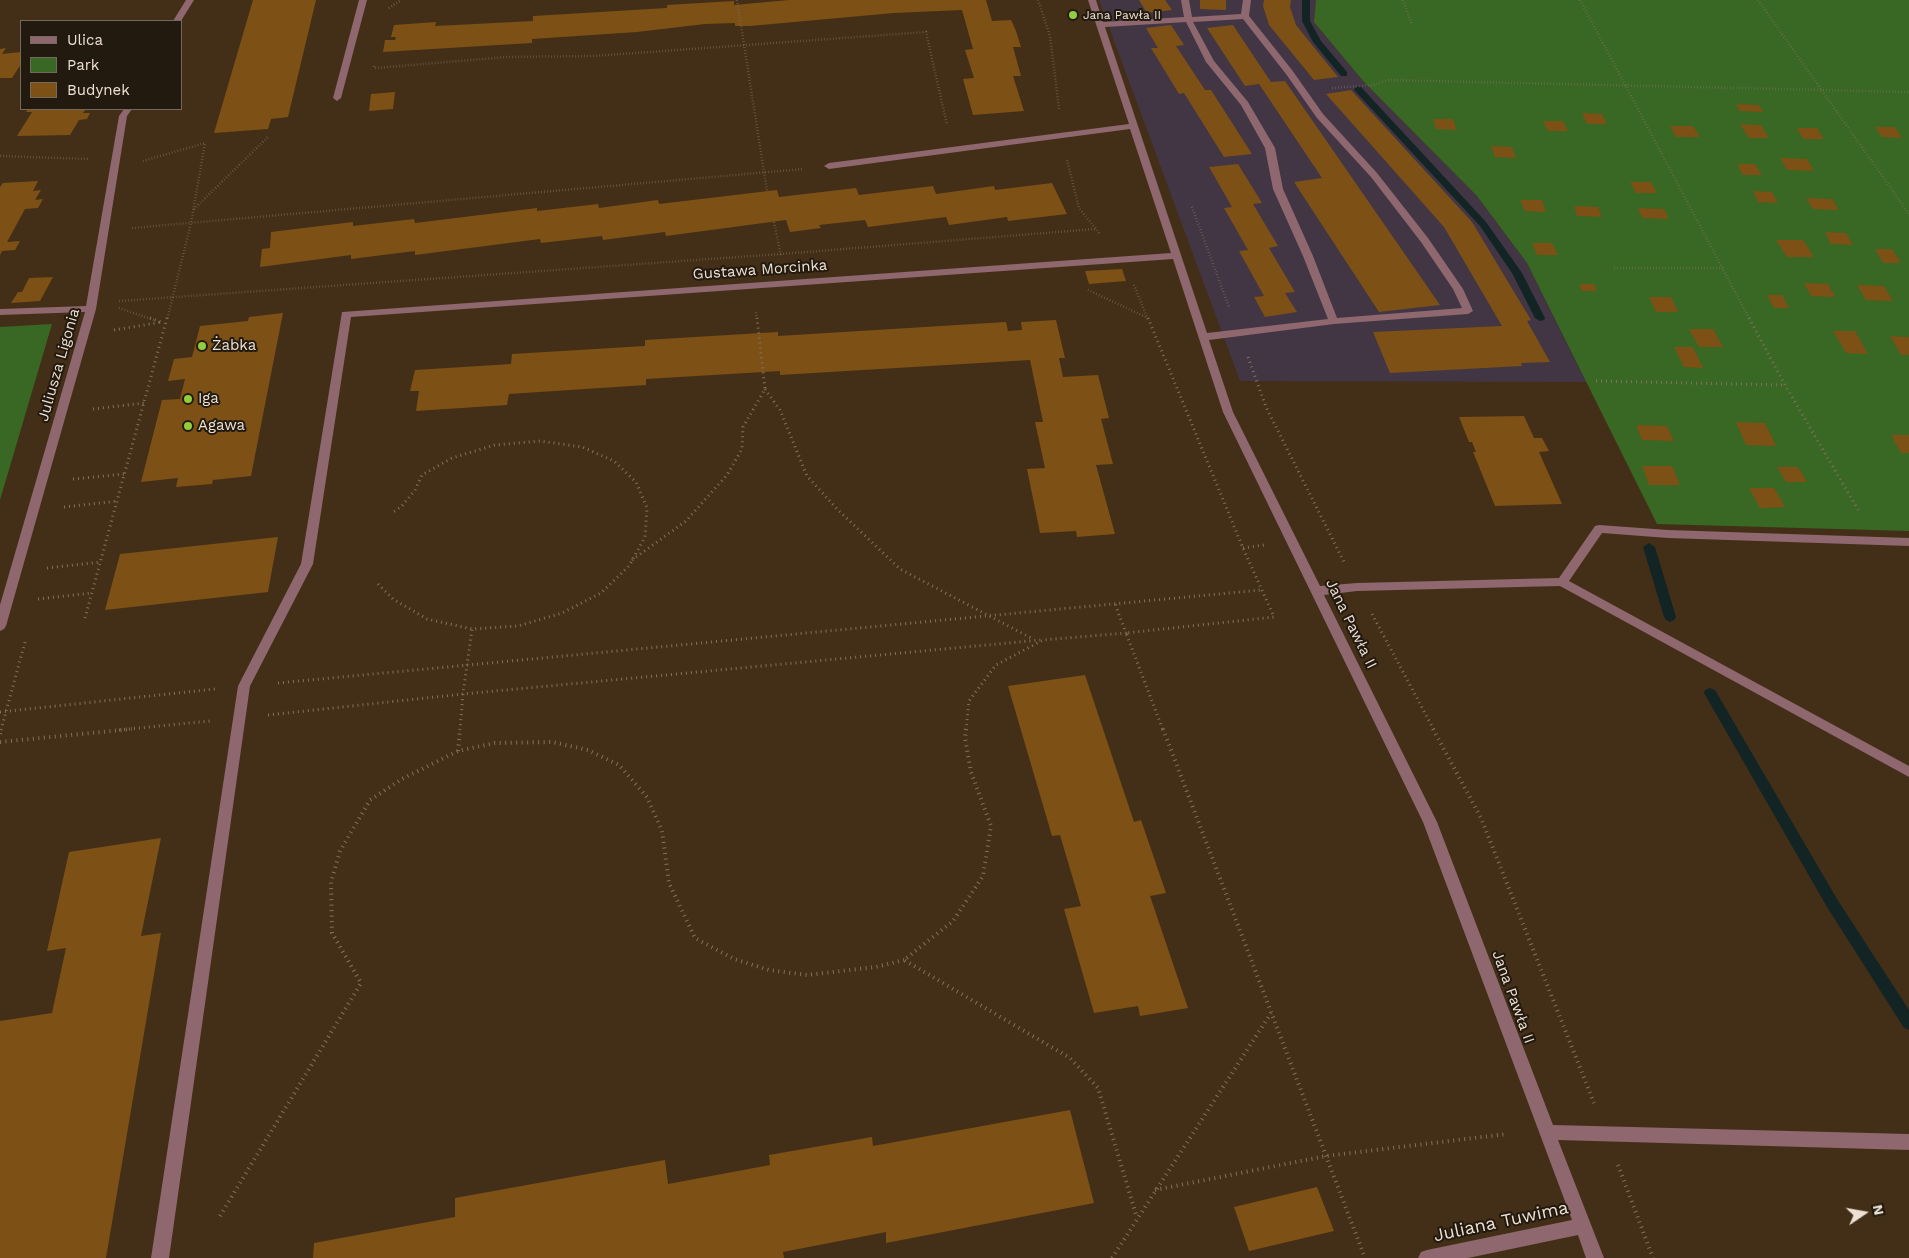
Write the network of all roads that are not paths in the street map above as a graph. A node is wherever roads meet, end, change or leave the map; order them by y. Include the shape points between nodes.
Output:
1 (190, 0) edge
2 (363, 0) edge
3 (1092, 0) edge
4 (1185, 0) edge
5 (1247, 0) edge
6 (1245, 16) junction
7 (1188, 19) junction
8 (179, 20) edge
9 (1101, 25) junction
10 (337, 98) dead end
11 (127, 110) edge
12 (1134, 126) junction
13 (829, 166) road end
14 (1177, 256) junction
15 (95, 304) junction
16 (0, 312) edge
17 (1334, 321) junction
18 (1204, 337) junction
19 (1909, 542) edge
20 (1562, 582) junction
21 (1317, 591) junction
22 (0, 626) edge
23 (1909, 772) edge
24 (1546, 1132) junction
25 (1909, 1142) edge
26 (1583, 1226) junction
27 (160, 1258) edge
28 (1427, 1258) edge
29 (1595, 1258) edge

1 - 8 street
2 - 10 street
3 - 9 street, Jana Pawła II
4 - 7 street
5 - 6 street
6 - 7 street
6 - 17 street via 1320,116 1374,175 1425,240 1458,289 1468,311
7 - 9 street
7 - 17 street via 1210,62 1244,104 1270,148 1278,189
9 - 12 street, Jana Pawła II
11 - 15 street, Juliusza Ligonia via 123,116
12 - 13 street
12 - 14 street, Jana Pawła II
14 - 18 street, Jana Pawła II
14 - 27 street, Gustawa Morcinka via 346,314 308,564 244,686
15 - 16 street
15 - 22 street, Juliusza Ligonia
17 - 18 street
18 - 21 street, Jana Pawła II via 1228,412
19 - 20 street via 1599,529
20 - 21 street via 1357,587
20 - 23 street
21 - 24 street, Jana Pawła II via 1430,822
24 - 25 street
24 - 26 street, Jana Pawła II
26 - 28 street, Juliana Tuwima
26 - 29 street, Jana Pawła II

